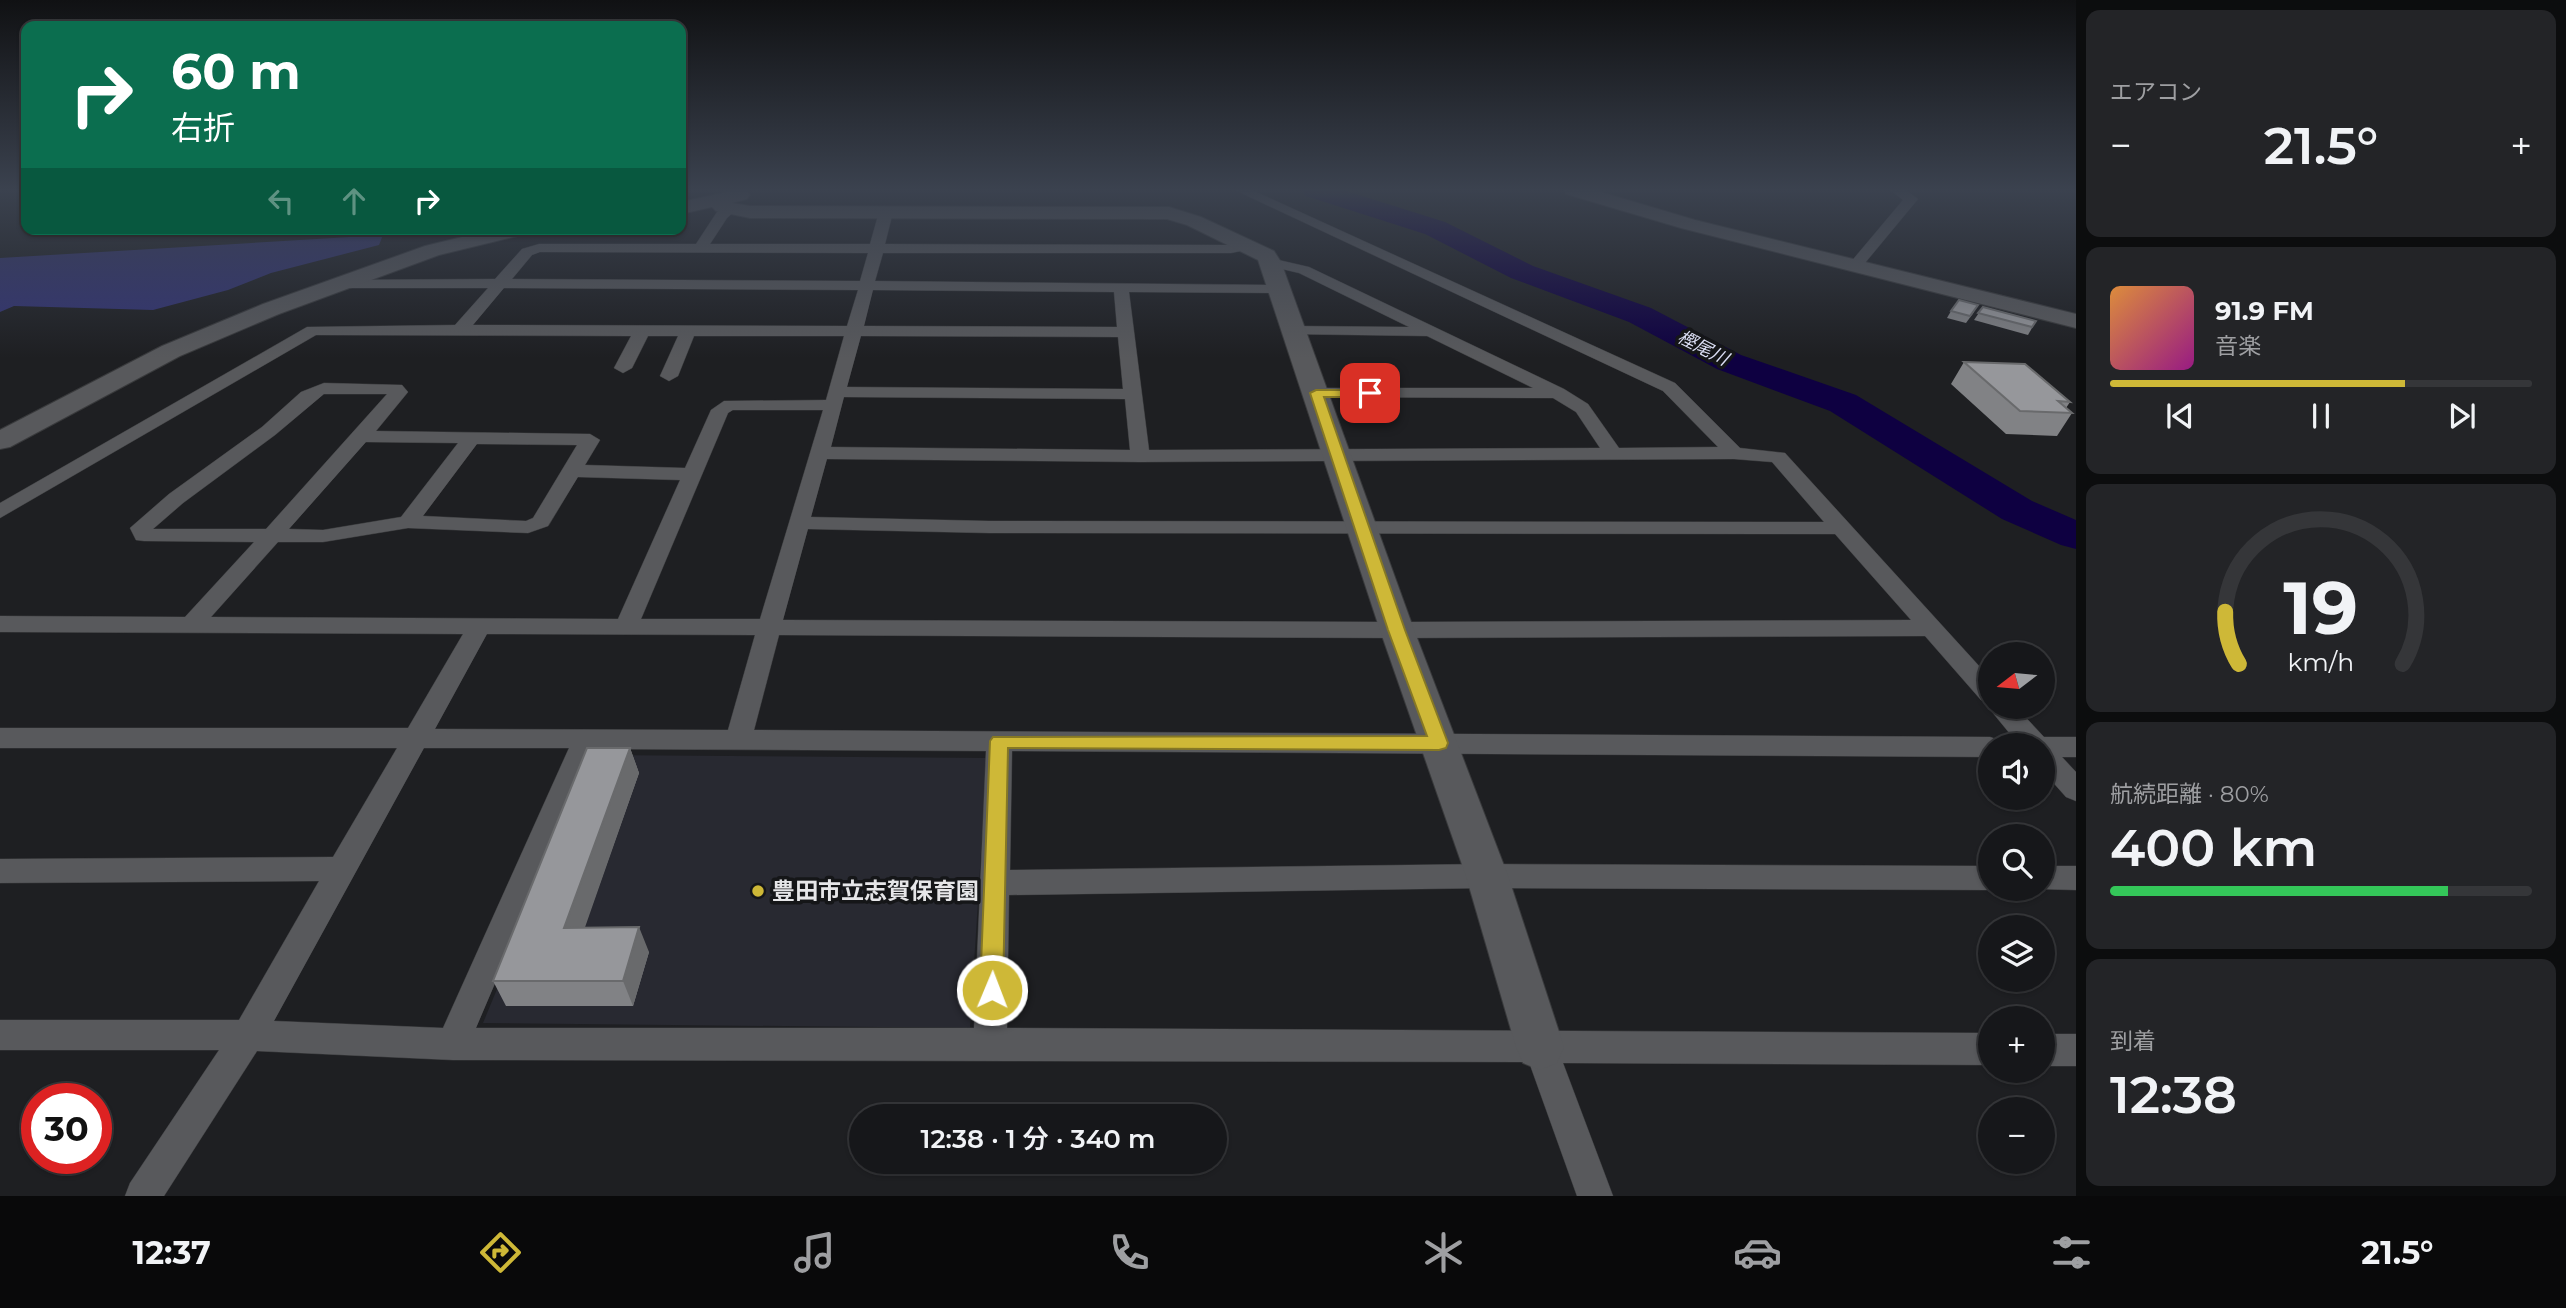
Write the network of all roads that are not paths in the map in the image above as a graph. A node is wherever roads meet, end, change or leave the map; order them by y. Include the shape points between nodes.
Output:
1 (446, 246) edge
2 (878, 246) edge
3 (1234, 246) edge
4 (1362, 246) edge
5 (1775, 246) edge
6 (1872, 246) edge
7 (700, 248) joint
8 (877, 249) junction
9 (1265, 265) junction
10 (1855, 266) junction
11 (337, 283) junction
12 (498, 286) junction
13 (866, 287) junction
14 (1121, 289) junction
15 (2076, 321) edge
16 (461, 329) junction
17 (642, 331) junction
18 (688, 331) junction
19 (853, 331) junction
20 (1294, 331) junction
21 (1125, 332) junction
22 (1432, 332) junction
23 (623, 368) dead end
24 (669, 376) dead end
25 (1316, 393) junction
26 (1558, 393) junction
27 (1133, 394) junction
28 (835, 398) junction
29 (361, 436) junction
30 (472, 438) junction
31 (0, 441) edge
32 (820, 453) junction
33 (1338, 453) junction
34 (1734, 453) junction
35 (1614, 454) junction
36 (1140, 456) junction
37 (571, 471) junction
38 (691, 474) junction
39 (0, 512) edge
40 (408, 522) junction
41 (798, 523) junction
42 (1363, 526) junction
43 (1842, 528) junction
44 (272, 536) junction
45 (193, 623) junction
46 (0, 624) edge
47 (480, 625) junction
48 (627, 625) junction
49 (768, 625) junction
50 (1930, 628) junction
51 (1397, 630) junction
52 (1978, 681) edge
53 (2012, 719) edge
54 (2024, 733) edge
55 (0, 738) edge
56 (414, 738) junction
57 (586, 739) junction
58 (738, 741) junction
59 (999, 741) junction
60 (1439, 743) junction
61 (1978, 747) edge
62 (2076, 747) edge
63 (2055, 749) edge
64 (2055, 765) edge
65 (2076, 790) edge
66 (341, 869) junction
67 (0, 870) edge
68 (1488, 876) junction
69 (1978, 878) edge
70 (2055, 878) edge
71 (2076, 878) edge
72 (994, 883) junction
73 (0, 1035) edge
74 (248, 1035) junction
75 (453, 1044) junction
76 (990, 1044) junction
77 (1540, 1047) junction
78 (1978, 1049) edge
79 (2055, 1050) edge
80 (2076, 1050) edge
81 (143, 1196) edge
82 (1595, 1196) edge

1 - 11 street
2 - 8 street
3 - 9 street
4 - 34 street via 1669,387
5 - 10 street
6 - 10 street
7 - 8 street
7 - 12 street via 538,248 527,252
8 - 9 street via 1231,249
8 - 13 street
9 - 14 street
9 - 20 street
9 - 22 street via 1304,270
10 - 15 street
11 - 12 street
11 - 31 street via 171,351
12 - 13 street
12 - 16 street
13 - 14 street
13 - 19 street
14 - 21 street
16 - 17 street
16 - 39 street via 313,330
17 - 18 street
17 - 23 street
18 - 19 street
18 - 24 street
19 - 21 street
19 - 28 street
20 - 22 street
20 - 25 street
21 - 27 street
22 - 26 street
25 - 26 street
25 - 33 street
26 - 35 street via 1582,408
27 - 28 street
27 - 36 street
28 - 32 street
28 - 38 street via 725,407
29 - 30 street
29 - 44 street
29 - 44 street via 400,392 312,390 287,416 141,528 144,535
30 - 37 street via 590,440
30 - 40 street
32 - 36 street
32 - 41 street
33 - 35 street
33 - 36 street
33 - 42 street
34 - 35 street
34 - 43 street via 1778,457
37 - 38 street
37 - 40 street via 535,525
38 - 48 street
40 - 44 street via 338,535
41 - 42 street
41 - 49 street
42 - 43 street
42 - 51 street
43 - 50 street
44 - 45 street
45 - 46 street
45 - 47 street
47 - 48 street
47 - 56 street
48 - 49 street
49 - 51 street
49 - 58 street
50 - 51 street
50 - 52 street
51 - 60 street
53 - 54 street
55 - 56 street
56 - 57 street
56 - 66 street
57 - 58 street
57 - 75 street
58 - 59 street
59 - 60 street
59 - 72 street
60 - 61 street
60 - 68 street
62 - 63 street
64 - 65 street
66 - 67 street
66 - 74 street
68 - 69 street
68 - 72 street
68 - 77 street
70 - 71 street
72 - 76 street
73 - 74 street
74 - 75 street
74 - 81 street
75 - 76 street
76 - 77 street
77 - 78 street
77 - 82 street
79 - 80 street

